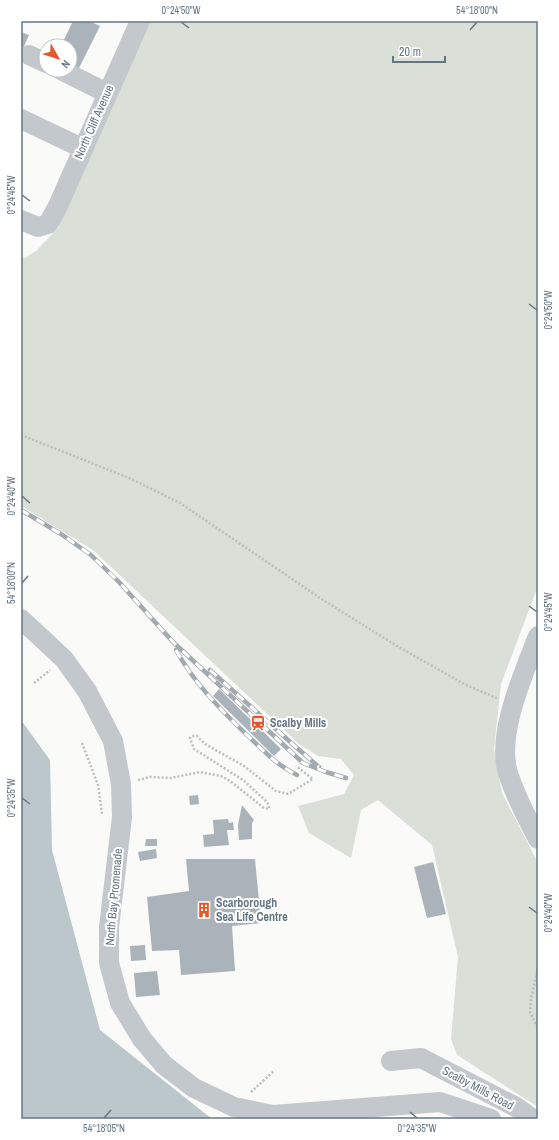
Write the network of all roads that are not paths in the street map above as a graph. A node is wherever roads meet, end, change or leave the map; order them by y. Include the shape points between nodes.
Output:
1 (140, 21) edge
2 (77, 78) edge
3 (107, 93) junction
4 (21, 119) edge
5 (82, 148) junction
6 (21, 220) edge
7 (21, 619) edge
8 (538, 636) edge
9 (538, 839) edge
10 (391, 1060) dead end
11 (512, 1113) edge
12 (491, 1119) edge
13 (533, 1119) edge

1 - 3 street, North Cliff Avenue
2 - 3 street
3 - 5 street, North Cliff Avenue
4 - 5 street
5 - 6 street, North Cliff Avenue via 48,224 38,227
7 - 12 street, North Bay Promenade via 64,659 87,691 113,740 121,784 122,817 109,927 109,963 120,1004 142,1039 164,1065 194,1088 234,1107 273,1115 440,1102
8 - 9 street via 515,696 504,744 507,772
10 - 11 street, Scalby Mills Road via 422,1058
11 - 13 street, Scalby Mills Road

